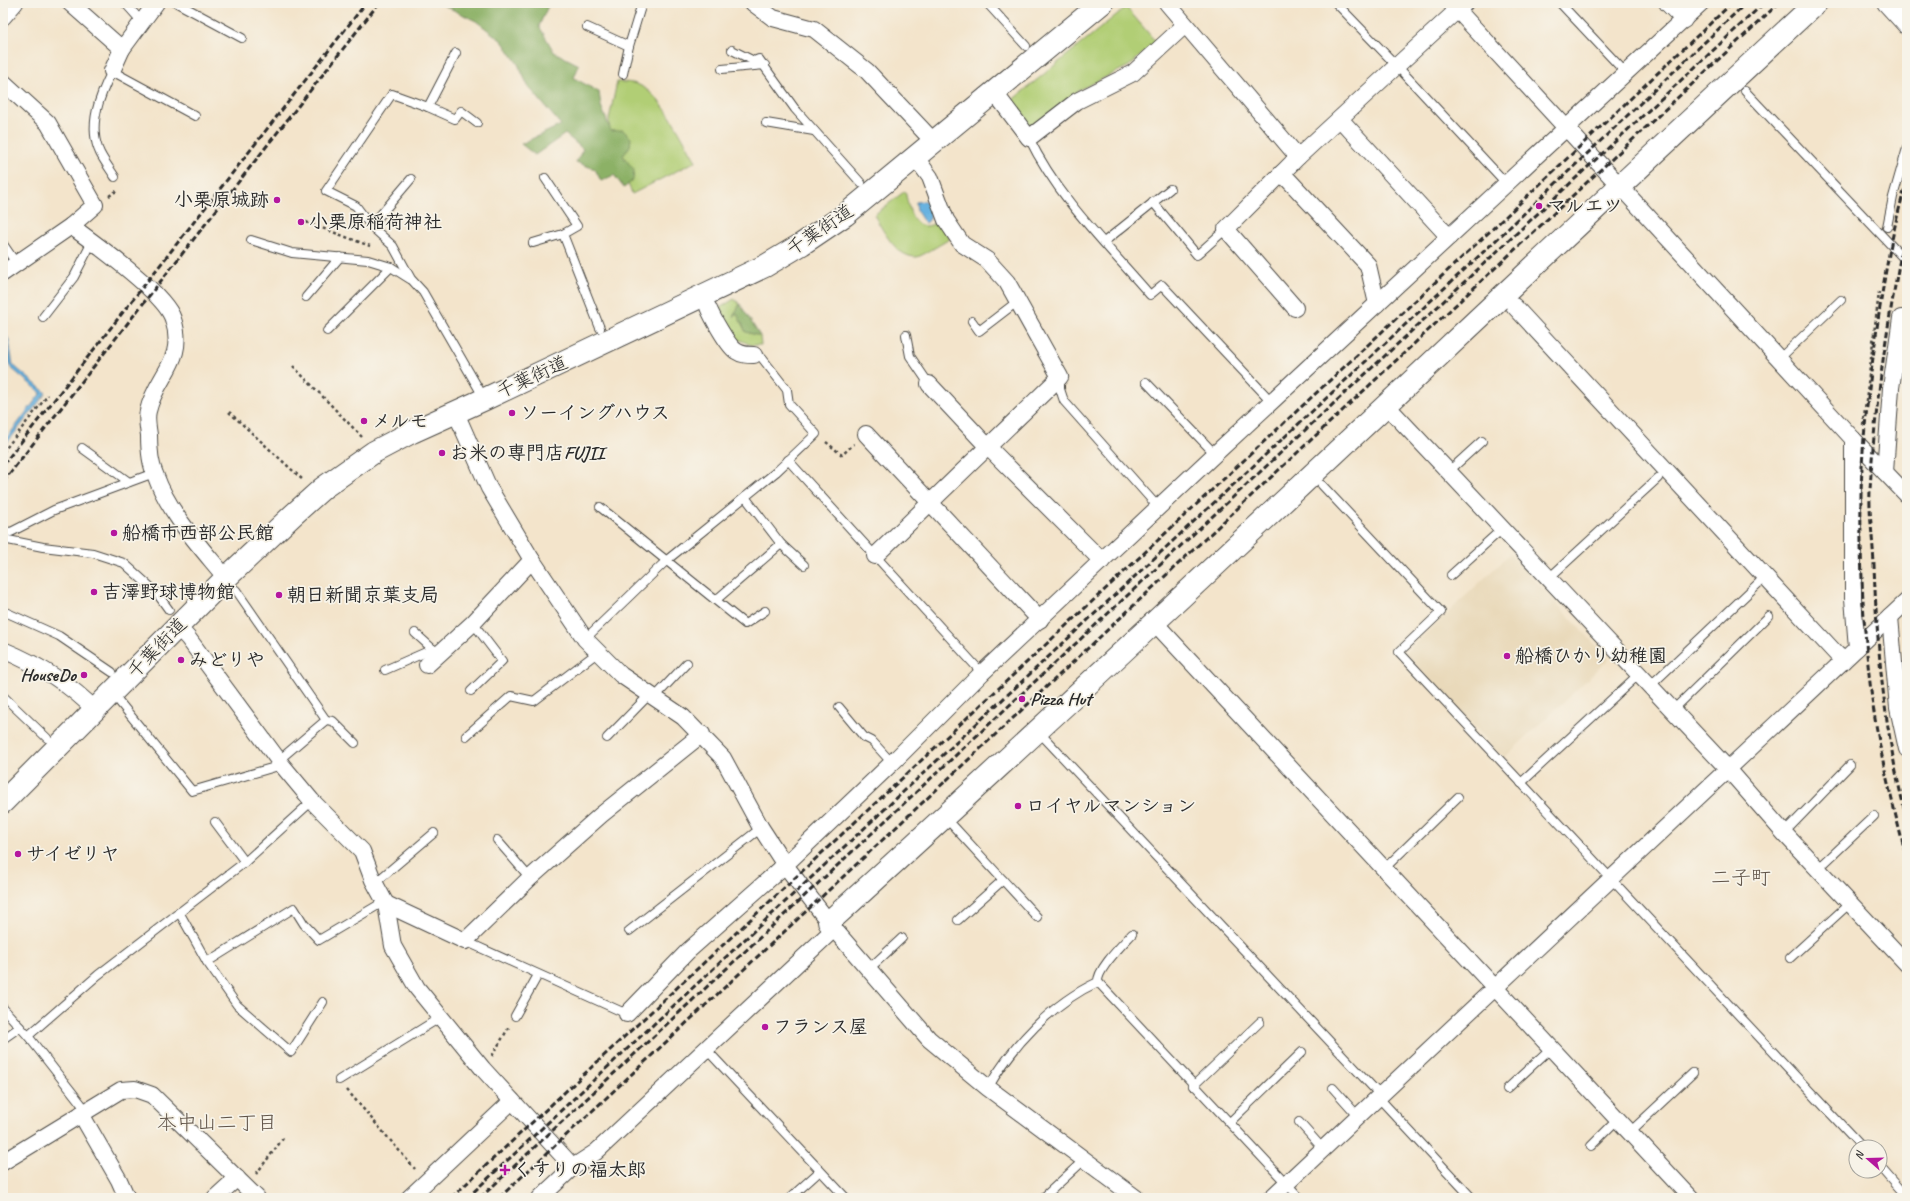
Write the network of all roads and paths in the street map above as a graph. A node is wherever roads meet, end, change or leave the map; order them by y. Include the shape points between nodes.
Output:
1 (15, 3) edge
2 (70, 3) edge
3 (125, 3) edge
4 (156, 3) edge
5 (177, 3) edge
6 (642, 3) edge
7 (753, 3) edge
8 (987, 3) edge
9 (1102, 3) edge
10 (1167, 3) edge
11 (1336, 3) edge
12 (1560, 3) edge
13 (1668, 3) edge
14 (1701, 3) edge
15 (1816, 3) edge
16 (1885, 3) edge
17 (1458, 5) edge
18 (3, 17) edge
19 (1684, 20) junction
20 (142, 22) junction
21 (1185, 25) junction
22 (587, 27) dead end
23 (1907, 27) edge
24 (242, 38) dead end
25 (629, 46) junction
26 (1026, 46) dead end
27 (122, 49) junction
28 (732, 50) dead end
29 (456, 53) dead end
30 (764, 65) junction
31 (1397, 66) junction
32 (722, 69) dead end
33 (112, 71) junction
34 (1625, 72) junction
35 (623, 74) dead end
36 (3, 82) edge
37 (1745, 91) dead end
38 (995, 93) junction
39 (428, 106) junction
40 (195, 116) dead end
41 (1340, 119) junction
42 (477, 123) dead end
43 (766, 123) dead end
44 (1566, 127) junction
45 (814, 131) junction
46 (1030, 138) junction
47 (934, 142) junction
48 (1907, 148) edge
49 (1298, 157) junction
50 (916, 158) junction
51 (1282, 173) junction
52 (115, 176) joint
53 (545, 178) dead end
54 (411, 179) dead end
55 (861, 183) dead end
56 (1506, 183) junction
57 (1620, 185) junction
58 (1170, 189) dead end
59 (1153, 202) junction
60 (95, 205) junction
61 (306, 222) dead end
62 (71, 226) junction
63 (371, 226) junction
64 (1887, 227) dead end
65 (1226, 229) junction
66 (564, 234) junction
67 (1449, 237) junction
68 (251, 240) dead end
69 (92, 242) junction
70 (1104, 242) junction
71 (533, 243) dead end
72 (3, 244) edge
73 (371, 246) dead end
74 (340, 257) junction
75 (1907, 262) edge
76 (16, 263) junction
77 (391, 267) junction
78 (3, 273) edge
79 (411, 279) junction
80 (1879, 292) dead end
81 (306, 298) dead end
82 (1841, 300) dead end
83 (1018, 301) junction
84 (1377, 304) junction
85 (1514, 306) dead end
86 (708, 307) dead end
87 (1295, 308) dead end
88 (43, 317) dead end
89 (1900, 318) dead end
90 (972, 322) dead end
91 (600, 328) dead end
92 (327, 331) dead end
93 (906, 335) dead end
94 (754, 355) joint
95 (1779, 359) junction
96 (293, 366) dead end
97 (1060, 377) junction
98 (1146, 382) dead end
99 (929, 384) joint
100 (48, 395) dead end
101 (485, 399) junction
102 (1271, 400) junction
103 (1386, 405) junction
104 (229, 412) dead end
105 (456, 412) junction
106 (816, 434) junction
107 (866, 434) joint
108 (365, 440) dead end
109 (1482, 441) dead end
110 (1857, 443) junction
111 (988, 447) junction
112 (82, 448) dead end
113 (3, 452) edge
114 (1214, 454) junction
115 (788, 460) junction
116 (1448, 472) junction
117 (1885, 472) junction
118 (154, 473) junction
119 (1658, 478) dead end
120 (130, 482) junction
121 (307, 483) dead end
122 (1322, 485) dead end
123 (1907, 495) edge
124 (744, 497) junction
125 (930, 503) junction
126 (1158, 506) junction
127 (600, 507) dead end
128 (1502, 529) junction
129 (3, 531) edge
130 (3, 539) edge
131 (781, 544) junction
132 (875, 556) junction
133 (532, 560) junction
134 (667, 560) junction
135 (1102, 561) junction
136 (804, 565) dead end
137 (1451, 575) dead end
138 (1765, 577) junction
139 (1548, 579) junction
140 (231, 584) junction
141 (716, 600) junction
142 (1907, 601) edge
143 (3, 611) edge
144 (765, 611) dead end
145 (1769, 616) dead end
146 (1890, 617) junction
147 (174, 619) junction
148 (1040, 620) junction
149 (1154, 622) junction
150 (473, 623) junction
151 (414, 633) dead end
152 (585, 639) junction
153 (1857, 648) junction
154 (3, 650) edge
155 (436, 652) junction
156 (597, 653) junction
157 (1843, 661) junction
158 (687, 663) dead end
159 (427, 665) dead end
160 (385, 670) dead end
161 (112, 672) dead end
162 (982, 673) junction
163 (1638, 675) junction
164 (1649, 687) junction
165 (471, 691) dead end
166 (113, 694) junction
167 (652, 695) junction
168 (3, 696) edge
169 (839, 707) dead end
170 (96, 711) junction
171 (1672, 711) junction
172 (326, 720) junction
173 (1038, 730) junction
174 (702, 734) junction
175 (466, 736) dead end
176 (47, 738) dead end
177 (607, 738) dead end
178 (355, 743) dead end
179 (1907, 749) edge
180 (281, 763) junction
181 (892, 764) junction
182 (1850, 765) dead end
183 (1728, 769) junction
184 (1521, 783) junction
185 (1458, 797) dead end
186 (3, 802) edge
187 (312, 802) junction
188 (1874, 816) dead end
189 (945, 817) junction
190 (215, 822) dead end
191 (760, 828) junction
192 (434, 833) dead end
193 (1784, 833) junction
194 (497, 840) dead end
195 (245, 862) junction
196 (785, 865) junction
197 (1384, 869) junction
198 (1818, 869) junction
199 (530, 878) junction
200 (1003, 880) junction
201 (1610, 880) junction
202 (375, 884) junction
203 (386, 902) junction
204 (1850, 903) junction
205 (178, 912) junction
206 (1037, 917) dead end
207 (958, 920) dead end
208 (831, 926) junction
209 (629, 931) dead end
210 (1132, 934) dead end
211 (902, 938) dead end
212 (465, 941) junction
213 (1790, 958) dead end
214 (207, 962) junction
215 (1907, 964) edge
216 (869, 969) junction
217 (538, 975) junction
218 (1098, 982) junction
219 (1495, 988) junction
220 (323, 1002) dead end
221 (3, 1008) edge
222 (627, 1014) joint
223 (515, 1016) joint
224 (441, 1017) junction
225 (1260, 1022) dead end
226 (20, 1028) junction
227 (28, 1036) junction
228 (3, 1039) edge
229 (706, 1048) junction
230 (1550, 1048) junction
231 (1302, 1052) dead end
232 (483, 1069) junction
233 (1693, 1073) dead end
234 (339, 1080) joint
235 (1193, 1086) junction
236 (988, 1088) junction
237 (1333, 1088) dead end
238 (1507, 1089) dead end
239 (1379, 1096) junction
240 (512, 1101) junction
241 (83, 1112) junction
242 (1358, 1116) junction
243 (1618, 1119) junction
244 (1230, 1122) junction
245 (1299, 1122) dead end
246 (1630, 1132) junction
247 (285, 1136) dead end
248 (1854, 1139) edge
249 (1591, 1146) dead end
250 (1323, 1149) junction
251 (1084, 1160) junction
252 (3, 1162) edge
253 (573, 1168) junction
254 (820, 1171) junction
255 (1888, 1175) edge
256 (425, 1181) junction
257 (1286, 1183) junction
258 (246, 1187) edge
259 (1126, 1195) edge
260 (1907, 1197) edge
261 (127, 1198) edge
262 (215, 1198) edge
263 (409, 1198) edge
264 (540, 1198) edge
265 (790, 1198) edge
266 (846, 1198) edge
267 (1043, 1198) edge
268 (1271, 1198) edge
269 (1300, 1198) edge
270 (1472, 1198) edge
271 (1691, 1198) edge

1 - 18 street
2 - 27 street
3 - 20 lane
4 - 20 street
5 - 24 lane
6 - 25 lane
7 - 47 street via 773,18 814,29 867,71
8 - 26 lane
9 - 38 main road, 千葉街道
10 - 21 street
11 - 31 lane
12 - 34 lane
13 - 19 street
14 - 19 street
15 - 57 main road
16 - 23 street
17 - 31 street
17 - 44 street
19 - 34 street
20 - 27 street
21 - 46 street via 1133,73 1077,101
21 - 49 street
22 - 25 lane
25 - 35 lane
27 - 33 street
28 - 30 lane via 754,61 759,59
29 - 39 lane
30 - 32 lane
30 - 45 lane
31 - 41 street
31 - 56 lane
33 - 40 lane
33 - 52 lane via 101,92 94,122 100,153
34 - 44 street
36 - 60 street via 48,123
37 - 75 lane
38 - 46 street
38 - 47 main road, 千葉街道
39 - 42 lane via 455,119 461,111
39 - 63 lane via 392,94 326,191 356,206
41 - 49 street
41 - 67 street
43 - 45 lane
44 - 56 street
44 - 57 street
45 - 55 lane
46 - 70 lane via 1042,164 1056,185
47 - 50 main road, 千葉街道
48 - 64 lane
49 - 51 street
50 - 83 street via 930,177 946,220 962,244 987,260 1007,282
50 - 101 main road, 千葉街道 via 845,215 765,266
51 - 65 street
51 - 84 street via 1368,265
52 - 60 path via 122,187
53 - 66 lane via 577,226
54 - 63 lane
56 - 67 street
57 - 95 street
57 - 103 main road
58 - 59 lane
59 - 65 lane via 1197,256
59 - 70 lane
60 - 62 street
61 - 73 path
62 - 69 street
62 - 76 street
63 - 79 lane via 393,246
65 - 87 street
66 - 71 lane
66 - 91 lane
67 - 84 street
68 - 74 lane via 292,253
69 - 88 lane via 74,277
69 - 118 street via 146,284 173,317 178,341 172,362 147,412
70 - 102 lane via 1150,295 1162,285
72 - 76 lane
74 - 77 lane via 368,260
74 - 81 lane
76 - 78 street
77 - 79 lane
77 - 92 lane
79 - 101 lane via 423,292
80 - 110 path
82 - 95 lane
83 - 90 lane via 979,331
83 - 97 street
84 - 102 street
85 - 138 street
86 - 94 street via 734,350 744,355
89 - 117 street via 1891,388
93 - 99 lane via 910,356
94 - 106 lane via 762,358 787,390 789,404
95 - 110 street
96 - 108 path
97 - 111 street
97 - 126 lane via 1064,401
98 - 114 lane
99 - 111 street
100 - 113 path
101 - 105 main road, 千葉街道
102 - 114 street
103 - 116 street
103 - 149 main road
104 - 121 path
105 - 133 street via 489,488
105 - 140 main road, 千葉街道 via 381,449 318,492
106 - 107 path via 842,455
106 - 115 lane
107 - 125 street
109 - 116 lane
110 - 117 street
110 - 153 street via 1853,598
111 - 125 street
111 - 135 street
112 - 120 lane
114 - 126 street
115 - 124 lane
115 - 132 lane
116 - 128 street
117 - 123 street
118 - 120 lane
118 - 140 street via 176,516
119 - 139 lane
120 - 129 lane via 54,510 11,532
122 - 184 lane via 1441,612 1399,652
124 - 131 lane
124 - 134 lane
125 - 132 street
125 - 148 street
126 - 135 street
127 - 134 lane
128 - 137 lane
128 - 139 street
130 - 147 lane via 92,553 124,563 156,592
131 - 136 lane
131 - 141 lane
132 - 162 lane
133 - 150 street
133 - 152 street
134 - 141 lane
134 - 152 lane
135 - 148 street
138 - 157 street
138 - 164 lane
139 - 163 street
140 - 147 main road, 千葉街道
140 - 172 lane
141 - 144 lane via 745,624
142 - 146 street
143 - 161 lane via 59,636
145 - 171 lane
146 - 153 street
146 - 179 street via 1898,708
147 - 166 main road, 千葉街道
147 - 180 street
148 - 162 street
149 - 173 main road
149 - 197 street
150 - 155 street
150 - 165 lane via 502,662
151 - 155 lane
152 - 156 street
153 - 157 street
154 - 170 street via 39,667 86,700
155 - 159 street
155 - 160 lane
156 - 167 street via 621,675
156 - 175 lane via 534,701 512,696
157 - 183 street
158 - 167 lane
162 - 181 street
163 - 164 street
163 - 184 lane
164 - 171 street
166 - 170 main road, 千葉街道
166 - 180 lane via 192,791
167 - 174 street
167 - 177 lane
168 - 176 lane
169 - 181 lane via 864,737 872,741
170 - 186 main road, 千葉街道
171 - 183 street
172 - 178 lane via 333,721
172 - 180 lane
173 - 189 main road
173 - 239 lane
174 - 191 street via 724,758
174 - 199 street via 601,815
180 - 187 street
181 - 196 street
182 - 193 lane
183 - 193 street
183 - 201 street
184 - 201 lane
185 - 197 lane
187 - 195 lane
187 - 202 street via 362,851
188 - 198 lane
189 - 200 lane
189 - 208 main road
190 - 195 lane
191 - 196 street
191 - 209 lane
192 - 202 lane
193 - 198 street
194 - 199 lane
195 - 205 lane
196 - 208 street
196 - 222 street via 688,951
197 - 219 street
198 - 204 street
199 - 212 street
200 - 206 lane
200 - 207 lane
201 - 219 street
201 - 248 lane
202 - 203 street
203 - 212 street
203 - 214 lane via 319,940 294,908
203 - 224 street via 393,946 417,988
204 - 213 lane
204 - 215 street
205 - 214 lane
205 - 227 lane via 98,975
208 - 216 street
208 - 229 street
210 - 218 lane via 1104,967 1097,978
211 - 216 lane
212 - 217 lane
214 - 220 lane via 237,1005 291,1052
216 - 236 street via 929,1039
217 - 222 lane
217 - 223 lane
218 - 235 lane
218 - 236 lane via 1084,988 1036,1025 1003,1062
219 - 230 street
219 - 239 street
221 - 226 lane
223 - 232 path
224 - 232 street
224 - 234 lane
225 - 235 lane
226 - 227 lane
226 - 228 lane
227 - 241 lane
229 - 253 street via 596,1152
229 - 254 lane
230 - 238 lane
230 - 243 street
231 - 244 lane
232 - 240 street
233 - 246 lane
234 - 256 path
235 - 244 lane
236 - 251 street
237 - 242 lane
239 - 242 street
239 - 270 lane
240 - 253 street
240 - 256 street
241 - 252 street
241 - 258 street via 121,1090 135,1089 152,1095
241 - 261 street
242 - 250 street
243 - 246 street
243 - 249 lane
244 - 257 lane
245 - 250 lane
246 - 271 street
247 - 258 path
250 - 257 street
251 - 259 street
251 - 267 lane
253 - 264 street
254 - 265 lane
254 - 266 lane
255 - 260 lane
256 - 263 street
257 - 268 street
257 - 269 lane
258 - 262 street

